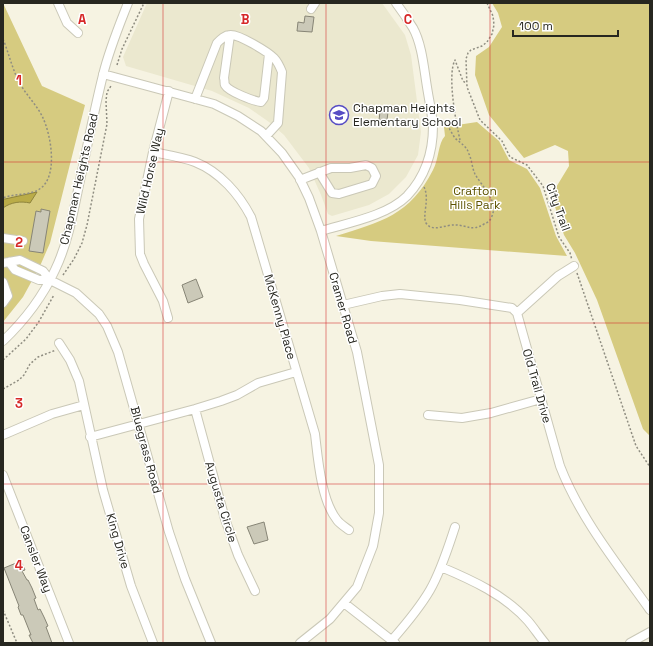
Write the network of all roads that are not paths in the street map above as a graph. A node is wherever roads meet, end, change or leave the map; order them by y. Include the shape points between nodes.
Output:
1 (58, 3) edge
2 (128, 3) edge
3 (396, 3) edge
4 (78, 33) dead end
5 (230, 35) junction
6 (269, 54) junction
7 (103, 74) junction
8 (169, 91) junction
9 (195, 99) junction
10 (266, 136) junction
11 (153, 152) junction
12 (320, 172) junction
13 (300, 180) junction
14 (321, 231) junction
15 (3, 238) edge
16 (23, 241) dead end
17 (6, 263) edge
18 (574, 266) road end
19 (50, 280) junction
20 (3, 282) edge
21 (3, 303) edge
22 (343, 306) junction
23 (517, 313) junction
24 (168, 318) dead end
25 (3, 341) edge
26 (59, 343) road end
27 (296, 372) junction
28 (541, 399) junction
29 (84, 405) junction
30 (195, 409) junction
31 (428, 415) dead end
32 (139, 424) junction
33 (3, 434) edge
34 (90, 437) junction
35 (3, 475) edge
36 (455, 527) dead end
37 (349, 530) dead end
38 (441, 567) junction
39 (255, 591) dead end
40 (344, 603) junction
41 (650, 610) edge
42 (650, 632) edge
43 (394, 642) edge
44 (69, 643) edge
45 (153, 643) edge
46 (211, 643) edge
47 (300, 643) edge
48 (545, 643) edge
49 (630, 643) edge

1 - 4 street via 67,23
2 - 7 street, Chapman Heights Road
3 - 14 street via 414,29 421,54 433,125 429,156 418,181 394,206
5 - 6 street via 241,37
5 - 6 street via 225,85 254,101 261,102 264,98
5 - 9 street via 217,42
6 - 10 street via 279,64 282,77 278,123
7 - 8 street, Cramer Road
7 - 19 street, Chapman Heights Road via 71,224
8 - 9 street, Cramer Road
8 - 11 street, Wild Horse Way
9 - 10 street, Cramer Road via 214,104 238,116
10 - 13 street, Cramer Road via 282,153
11 - 24 street, Wild Horse Way via 139,219 139,242 144,264 163,301
11 - 27 street, McKenny Place via 195,162 216,174 243,203 251,217
12 - 12 street via 332,193 339,194 372,184 376,176 372,168 366,166 332,168
12 - 13 street
13 - 14 street, Cramer Road
14 - 22 street, Cramer Road
15 - 16 street
17 - 19 street, Bluegrass Road via 20,260 43,271
18 - 23 street via 558,276
19 - 25 street, Chapman Heights Road via 32,307
19 - 32 street, Bluegrass Road via 76,293 99,314 107,326 118,352
20 - 21 street via 8,296
22 - 23 street via 400,294 506,307
22 - 40 street, Cramer Road via 357,352 379,465 379,513 373,546 357,587
23 - 28 street, Old Trail Drive
26 - 29 street, King Drive via 79,381
27 - 30 street via 258,383 237,395
27 - 37 street, McKenny Place via 315,434 325,494 331,511
28 - 31 street via 462,418
28 - 41 street, Old Trail Drive via 568,487
29 - 33 street via 52,414
29 - 34 street, King Drive
30 - 32 street
30 - 39 street, Augusta Circle via 225,519
32 - 34 street
32 - 46 street, Bluegrass Road via 169,532
34 - 45 street, King Drive via 131,586
35 - 44 street, Cansler Way
36 - 38 street
38 - 43 street via 430,590
38 - 48 street via 490,590 506,601 527,620
40 - 43 street
40 - 47 street, Cramer Road via 330,619
42 - 49 street

